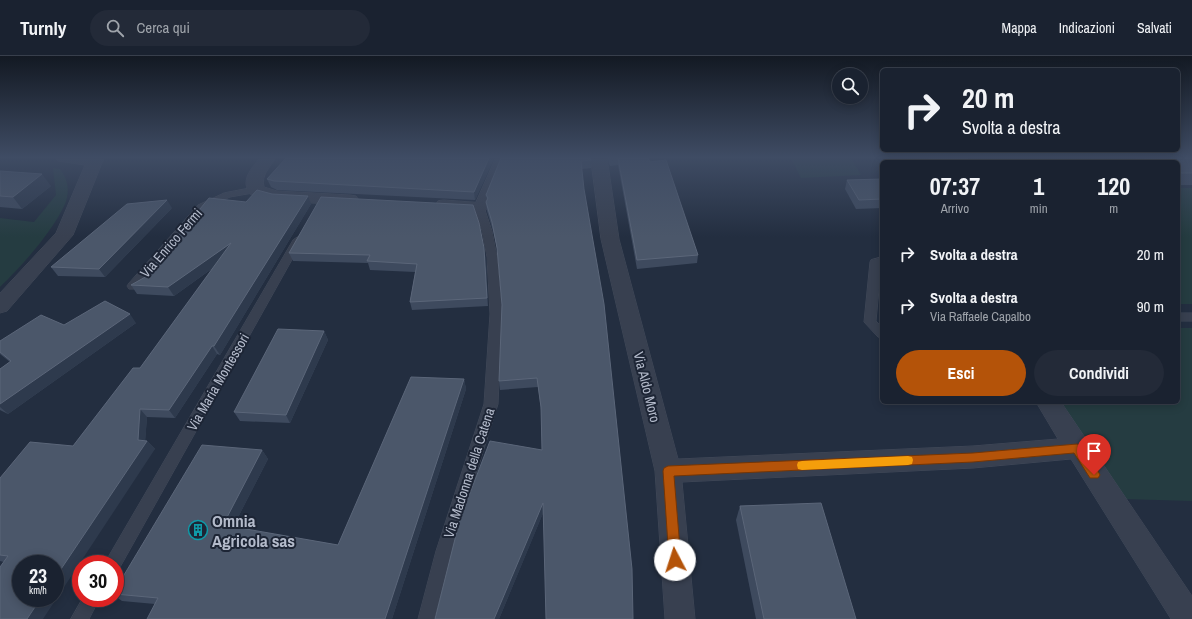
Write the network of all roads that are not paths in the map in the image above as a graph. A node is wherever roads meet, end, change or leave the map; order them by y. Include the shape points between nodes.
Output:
1 (85, 184) edge
2 (254, 184) edge
3 (489, 184) edge
4 (603, 184) edge
5 (256, 190) junction
6 (369, 201) edge
7 (424, 204) edge
8 (479, 207) junction
9 (306, 226) edge
10 (880, 261) edge
11 (133, 286) edge
12 (0, 306) edge
13 (1180, 317) edge
14 (1192, 317) edge
15 (880, 332) edge
16 (1049, 404) edge
17 (1077, 448) junction
18 (668, 471) junction
19 (118, 555) edge
20 (86, 607) edge
21 (79, 619) edge
22 (426, 619) edge
23 (680, 619) edge
24 (1189, 619) edge

1 - 12 street via 64,235
2 - 5 street
3 - 8 lane
4 - 18 street, Via Aldo Moro via 610,238
5 - 6 street, Via Enrico Fermi via 318,206
5 - 11 lane, Via Enrico Fermi via 227,195 201,207
7 - 8 street
8 - 22 lane, Via Madonna della Catena via 492,257 496,314 491,404 444,551
9 - 19 lane, Via Maria Montessori
10 - 15 lane via 875,262 870,322
13 - 14 lane
16 - 17 street
17 - 18 street via 973,457
17 - 24 street
18 - 23 street, Via Aldo Moro
20 - 21 lane

